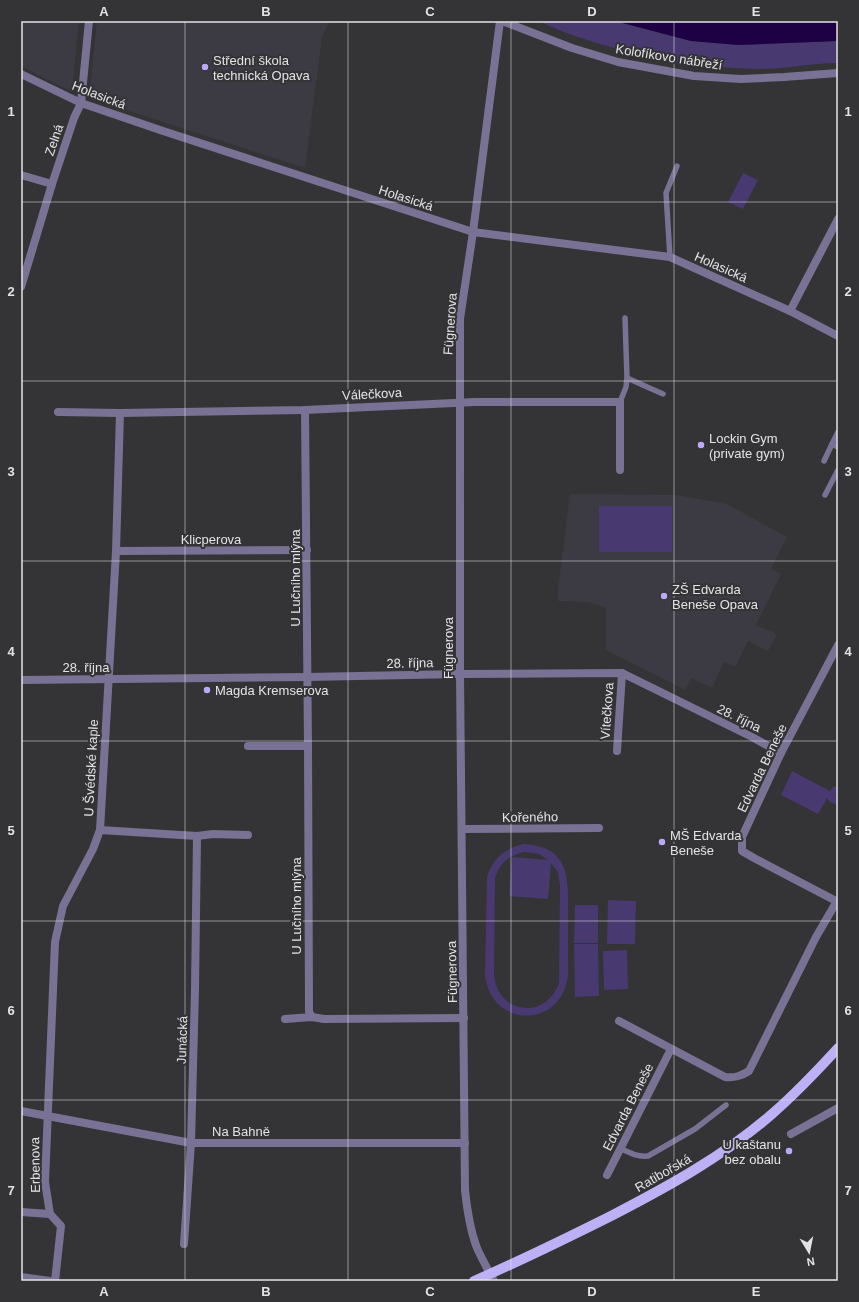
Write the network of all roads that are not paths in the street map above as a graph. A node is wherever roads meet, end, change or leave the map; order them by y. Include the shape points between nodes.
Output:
1 (89, 21) edge
2 (501, 21) edge
3 (838, 73) edge
4 (21, 74) edge
5 (81, 103) junction
6 (677, 166) dead end
7 (21, 175) edge
8 (52, 184) junction
9 (838, 219) edge
10 (473, 232) junction
11 (670, 257) junction
12 (23, 271) edge
13 (21, 287) edge
14 (790, 311) junction
15 (625, 318) dead end
16 (838, 336) edge
17 (627, 378) junction
18 (663, 394) dead end
19 (460, 402) junction
20 (620, 402) junction
21 (305, 410) junction
22 (58, 412) dead end
23 (120, 413) junction
24 (838, 432) edge
25 (832, 444) junction
26 (838, 447) edge
27 (824, 462) dead end
28 (620, 470) dead end
29 (838, 470) edge
30 (825, 495) dead end
31 (307, 550) junction
32 (116, 551) junction
33 (838, 645) edge
34 (460, 674) junction
35 (622, 674) junction
36 (308, 677) junction
37 (108, 679) junction
38 (21, 680) edge
39 (248, 746) dead end
40 (308, 746) junction
41 (617, 751) dead end
42 (781, 753) junction
43 (599, 828) dead end
44 (462, 829) junction
45 (100, 830) junction
46 (248, 835) dead end
47 (197, 836) junction
48 (837, 901) edge
49 (312, 1017) junction
50 (464, 1018) junction
51 (285, 1019) dead end
52 (619, 1021) dead end
53 (838, 1048) edge
54 (671, 1049) junction
55 (726, 1105) dead end
56 (838, 1108) edge
57 (21, 1111) edge
58 (47, 1116) junction
59 (791, 1134) dead end
60 (191, 1143) junction
61 (465, 1143) junction
62 (620, 1148) junction
63 (607, 1175) dead end
64 (21, 1212) edge
65 (50, 1214) junction
66 (184, 1244) dead end
67 (21, 1277) edge
68 (492, 1278) edge
69 (50, 1281) edge
70 (55, 1281) edge
71 (474, 1281) edge

1 - 5 street
2 - 3 street, Kolofíkovo nábřeží via 572,48 618,62 694,76 741,79
2 - 10 street, Fügnerova
4 - 5 street, Holasická
5 - 8 street, Zelná
5 - 10 street, Holasická
6 - 11 lane via 666,193
7 - 8 street
8 - 12 street, Zelná
9 - 14 street
10 - 11 street, Holasická
10 - 19 street, Fügnerova via 460,319
11 - 14 street, Holasická
12 - 13 street, Zelná
14 - 16 street, Holasická
15 - 17 lane
17 - 18 lane
17 - 20 lane
19 - 20 street, Válečkova
19 - 21 street, Válečkova
19 - 34 street, Fügnerova
20 - 28 street
21 - 23 street, Válečkova
21 - 31 street, U Lučního mlýna
22 - 23 street, Válečkova
23 - 32 street, U Švédské kaple
24 - 25 lane
25 - 26 lane
25 - 27 lane
29 - 30 lane
31 - 32 street, Klicperova
31 - 36 street, U Lučního mlýna
32 - 37 street, U Švédské kaple
33 - 42 street, Edvarda Beneše
34 - 35 street, 28. října
34 - 36 street, 28. října
34 - 44 street, Fügnerova
35 - 41 street, Vítečkova
35 - 42 street, 28. října
36 - 37 street, 28. října
36 - 40 street, U Lučního mlýna
37 - 38 street, 28. října
37 - 45 street, U Švédské kaple
39 - 40 street
40 - 49 street, U Lučního mlýna via 309,1012
42 - 48 street, Edvarda Beneše via 742,836 742,851
43 - 44 street, Kořeného
44 - 50 street, Fügnerova
45 - 47 street
45 - 58 street, U Švédské kaple via 93,849 63,906 55,942
46 - 47 street
47 - 60 street, Junácká via 196,990
48 - 54 street, Edvarda Beneše via 816,937 749,1071 741,1076 725,1077
49 - 50 street
49 - 51 street
50 - 61 street, Fügnerova
52 - 54 street, Edvarda Beneše
53 - 68 main road, Ratibořská via 772,1115 712,1158 647,1197
54 - 62 street, Edvarda Beneše
55 - 62 lane via 695,1129 648,1156 633,1155
56 - 59 street
57 - 58 street, Na Bahně
58 - 60 street, Na Bahně
58 - 65 street, Erbenova via 45,1182
60 - 61 street, Na Bahně
60 - 66 street, Junácká
61 - 68 street, Fügnerova via 467,1208 477,1248
62 - 63 street, Edvarda Beneše
64 - 65 street
65 - 70 street, Erbenova via 61,1226
67 - 69 street
68 - 71 main road, Ratibořská

